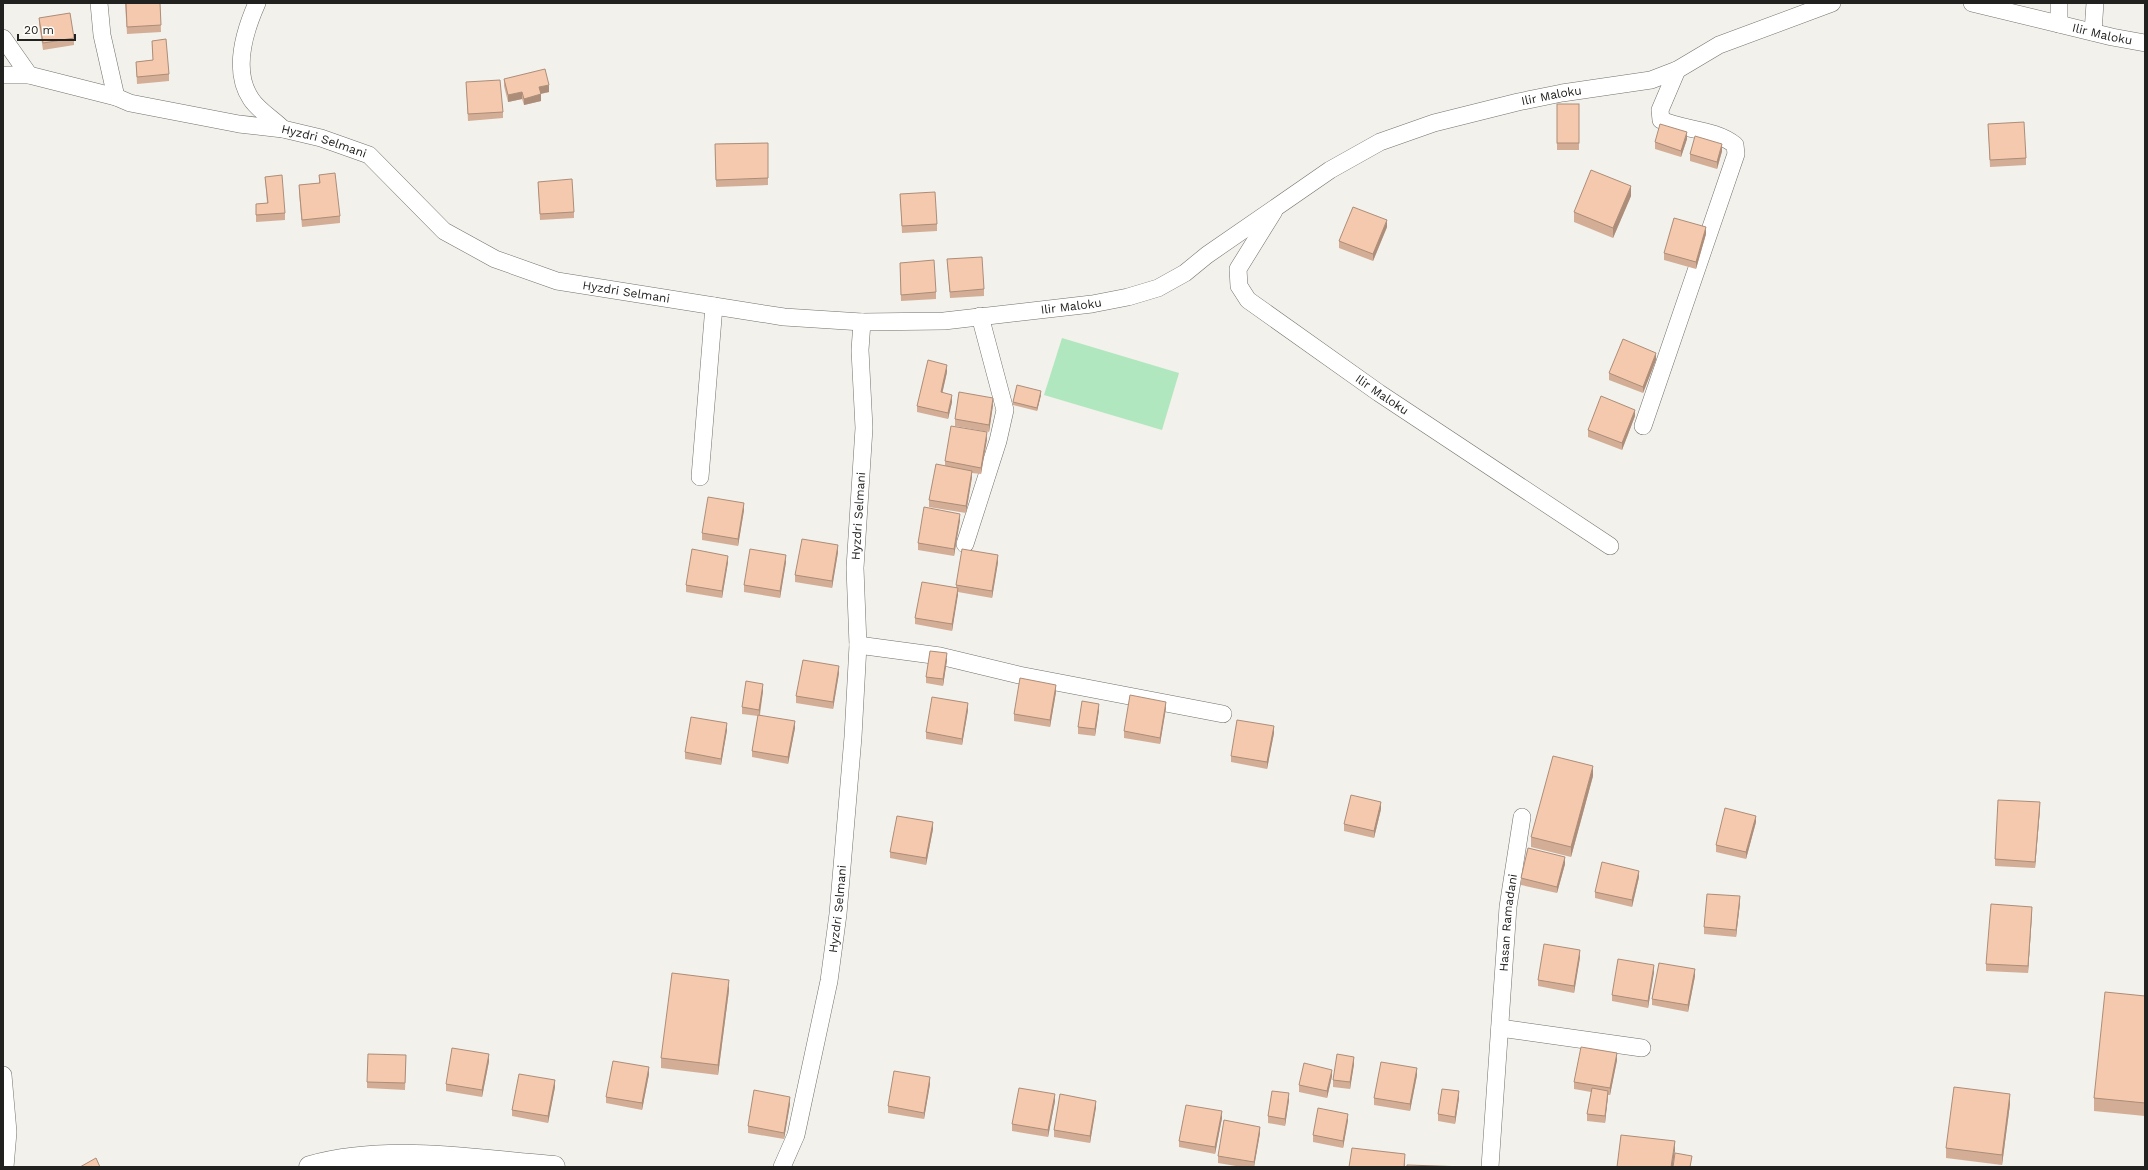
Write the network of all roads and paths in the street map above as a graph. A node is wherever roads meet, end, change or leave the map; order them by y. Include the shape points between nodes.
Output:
1 (99, 3) edge
2 (256, 3) edge
3 (1832, 3) edge
4 (1972, 3) edge
5 (2059, 3) edge
6 (2095, 3) edge
7 (1796, 9) edge
8 (2059, 24) junction
9 (2093, 32) junction
10 (3, 38) edge
11 (2145, 43) edge
12 (1677, 70) junction
13 (3, 75) edge
14 (29, 75) junction
15 (116, 97) junction
16 (283, 128) junction
17 (1277, 205) junction
18 (714, 306) junction
19 (980, 316) junction
20 (862, 322) junction
21 (1643, 426) dead end
22 (700, 477) dead end
23 (965, 544) dead end
24 (1610, 546) dead end
25 (858, 645) junction
26 (1223, 714) dead end
27 (1522, 817) dead end
28 (1500, 1028) junction
29 (1642, 1048) dead end
30 (3, 1074) edge
31 (5, 1167) edge
32 (310, 1167) edge
33 (554, 1167) edge
34 (782, 1167) edge
35 (1490, 1167) edge

1 - 15 street via 102,35
2 - 16 street via 248,23 242,56 242,75 251,99
3 - 7 street, Ilir Maloku
4 - 8 street, Ilir Maloku
5 - 8 street, Ilir Maloku
6 - 9 street
7 - 12 street, Ilir Maloku via 1719,45
8 - 9 street, Ilir Maloku
9 - 11 street, Ilir Maloku
10 - 14 street
12 - 17 street, Ilir Maloku via 1651,80 1518,102 1406,132 1354,155
12 - 21 street via 1660,110 1661,120 1674,126 1726,138 1734,145 1736,154
13 - 14 street, Hyzdri Selmani
14 - 15 street, Hyzdri Selmani
15 - 16 street, Hyzdri Selmani via 130,103 239,124
16 - 18 street, Hyzdri Selmani via 369,155 444,231 495,259 557,281
17 - 19 street, Ilir Maloku via 1185,274 1158,288 1092,304
17 - 24 street, Ilir Maloku via 1238,269 1239,286 1248,300 1379,393
18 - 20 street, Hyzdri Selmani via 784,317
18 - 22 street
19 - 20 street, Ilir Maloku via 944,321
19 - 23 street via 1004,410 998,441
20 - 25 street, Hyzdri Selmani via 860,350 864,428 855,568
25 - 26 street via 940,656 1019,675
25 - 34 street, Hyzdri Selmani via 840,890 829,981 796,1135
27 - 28 street, Hasan Ramadani via 1508,907
28 - 29 street
28 - 35 street, Hasan Ramadani
30 - 31 street via 8,1132
32 - 33 main road via 353,1159 382,1157 439,1158

